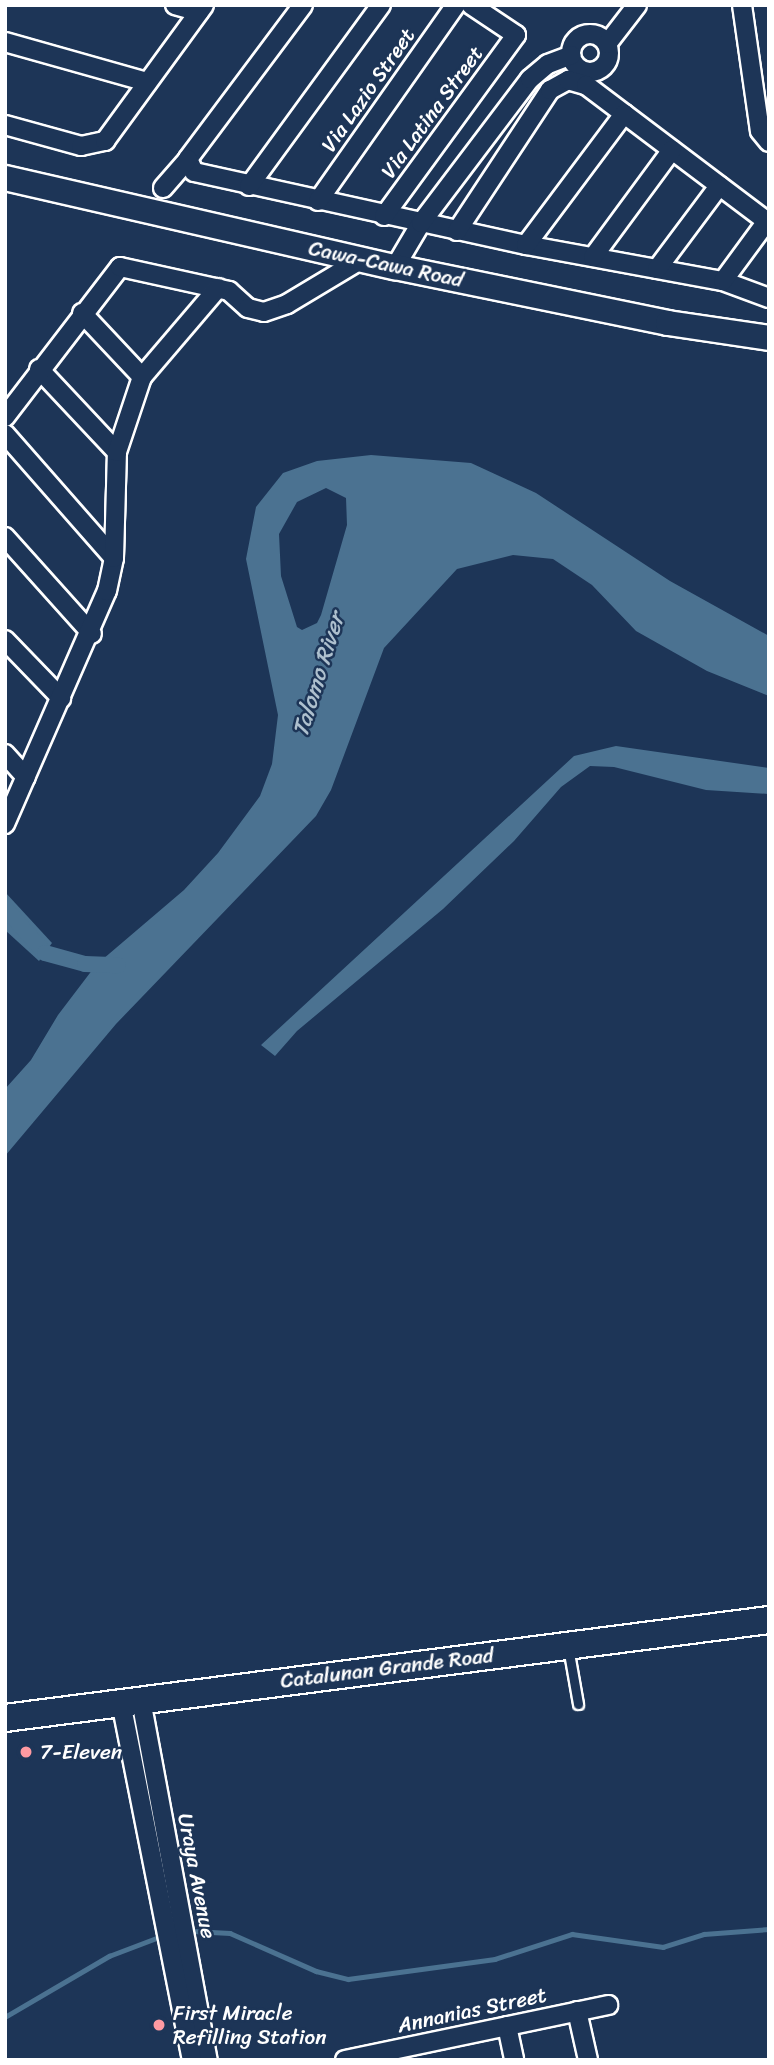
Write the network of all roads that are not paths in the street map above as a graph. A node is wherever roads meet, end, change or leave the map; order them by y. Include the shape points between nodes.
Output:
1 (175, 5) edge
2 (303, 5) edge
3 (381, 5) edge
4 (456, 5) edge
5 (471, 5) edge
6 (637, 5) edge
7 (742, 5) edge
8 (201, 9) edge
9 (5, 41) edge
10 (607, 44) junction
11 (571, 55) junction
12 (147, 82) junction
13 (624, 114) junction
14 (5, 125) edge
15 (769, 142) edge
16 (672, 150) junction
17 (189, 163) junction
18 (5, 178) edge
19 (249, 186) junction
20 (719, 186) junction
21 (163, 188) dead end
22 (318, 201) junction
23 (384, 216) junction
24 (768, 222) edge
25 (421, 223) junction
26 (457, 231) junction
27 (526, 245) junction
28 (593, 257) junction
29 (362, 259) junction
30 (395, 267) junction
31 (657, 269) junction
32 (723, 281) junction
33 (218, 288) junction
34 (769, 298) edge
35 (82, 313) junction
36 (769, 338) edge
37 (39, 369) junction
38 (142, 377) junction
39 (5, 416) edge
40 (5, 434) edge
41 (117, 452) junction
42 (5, 537) edge
43 (114, 558) junction
44 (92, 635) junction
45 (5, 640) edge
46 (61, 698) junction
47 (5, 754) edge
48 (26, 777) junction
49 (5, 824) edge
50 (769, 1620) edge
51 (568, 1646) junction
52 (131, 1701) junction
53 (579, 1704) dead end
54 (5, 1718) edge
55 (153, 1766) junction
56 (135, 1770) junction
57 (163, 1869) junction
58 (183, 1971) junction
59 (608, 2005) dead end
60 (577, 2011) junction
61 (507, 2026) junction
62 (192, 2060) edge
63 (208, 2060) edge
64 (345, 2060) edge
65 (514, 2060) edge
66 (587, 2060) edge

1 - 8 street
2 - 17 street
3 - 19 street
4 - 22 street, Via Lazio Street
5 - 23 street, Via Latina Street via 516,35
6 - 10 street
7 - 15 street via 760,131
8 - 12 street
9 - 12 street
10 - 11 street via 595,34 583,35 574,43
10 - 11 street via 608,60 596,71 580,69
11 - 25 street via 548,64 530,79
12 - 14 street via 105,141 81,146
13 - 16 street
13 - 26 street via 586,85 568,80 550,90
13 - 27 street
16 - 20 street
16 - 28 street
17 - 19 street via 199,175
17 - 21 street
18 - 29 street, Cawa-Cawa Road
19 - 22 street
20 - 24 street
20 - 31 street
22 - 23 street
23 - 25 street
24 - 32 street
25 - 26 street
25 - 30 street
26 - 27 street
27 - 28 street
28 - 31 street
29 - 30 street, Cawa-Cawa Road
29 - 33 street via 287,304 264,312 248,308
30 - 36 street, Cawa-Cawa Road via 668,323
31 - 32 street
32 - 34 street
33 - 35 street via 120,267
33 - 38 street
35 - 37 street
35 - 38 street
37 - 39 street
37 - 41 street
38 - 41 street
40 - 43 street
41 - 43 street
42 - 44 street
43 - 44 street
44 - 46 street
45 - 46 street
46 - 48 street
47 - 48 street
48 - 49 street
50 - 51 main road, Catalunan Grande Road
51 - 52 main road, Catalunan Grande Road
51 - 53 lane
52 - 54 main road, Catalunan Grande Road
52 - 55 street, Uraya Avenue
52 - 56 street, Uraya Avenue
55 - 56 street
55 - 57 street, Uraya Avenue
56 - 57 street, Uraya Avenue
57 - 58 street, Uraya Avenue
58 - 62 street, Uraya Avenue
58 - 63 street, Uraya Avenue
59 - 60 street, Annanias Street
60 - 61 street, Annanias Street
60 - 66 street
61 - 64 street, Annanias Street
61 - 65 street

